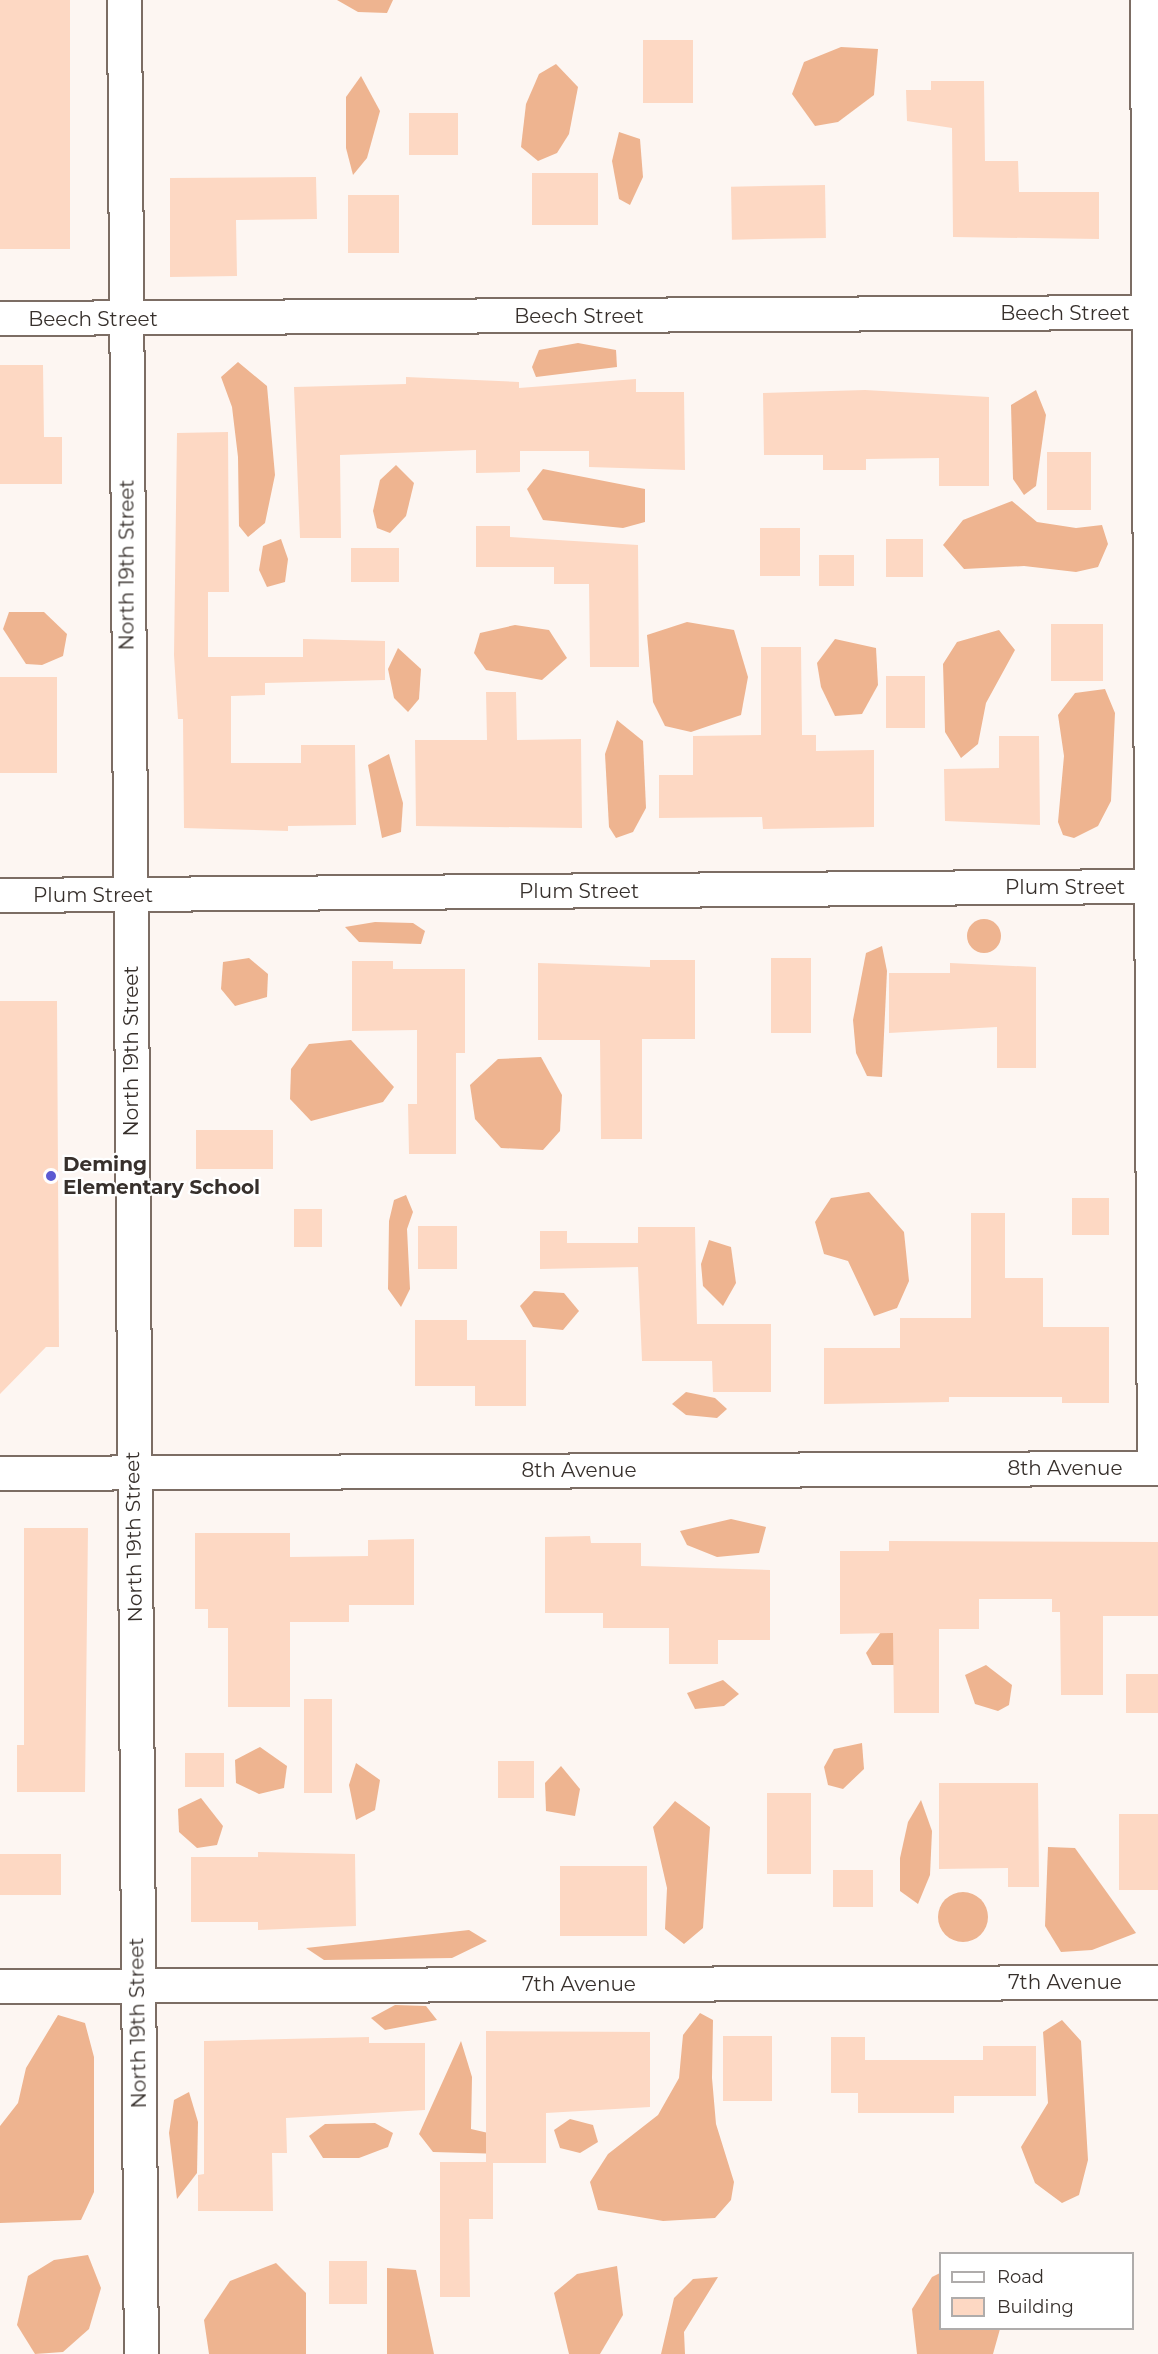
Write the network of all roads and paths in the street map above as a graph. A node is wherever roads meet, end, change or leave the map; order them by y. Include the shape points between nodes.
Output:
1 (124, 0) edge
2 (1147, 0) edge
3 (1153, 313) edge
4 (0, 318) edge
5 (126, 319) junction
6 (1155, 886) edge
7 (0, 895) edge
8 (130, 895) junction
9 (1156, 1468) edge
10 (0, 1473) edge
11 (133, 1473) junction
12 (1158, 1982) edge
13 (0, 1986) edge
14 (138, 1986) junction
15 (141, 2354) edge

1 - 5 street, North 19th Street
2 - 3 street
3 - 5 street, Beech Street
3 - 6 street
4 - 5 street, Beech Street
5 - 8 street, North 19th Street
6 - 8 street, Plum Street
6 - 9 street
7 - 8 street, Plum Street
8 - 11 street, North 19th Street
9 - 11 street, 8th Avenue
10 - 11 street, 8th Avenue
11 - 14 street, North 19th Street
12 - 14 street, 7th Avenue
13 - 14 street, 7th Avenue
14 - 15 street, North 19th Street

